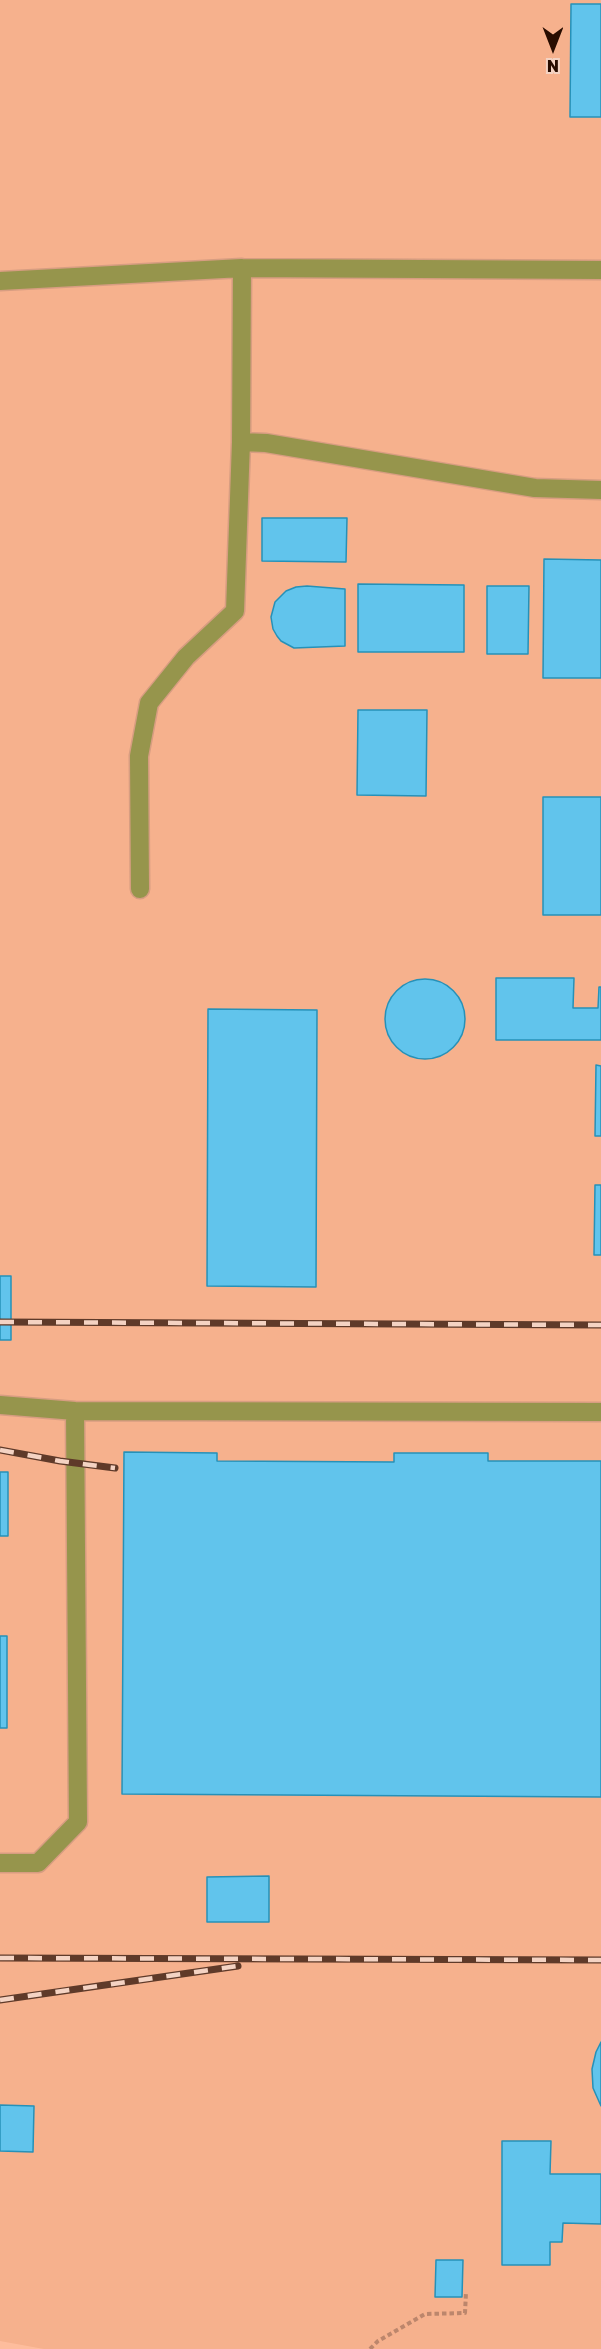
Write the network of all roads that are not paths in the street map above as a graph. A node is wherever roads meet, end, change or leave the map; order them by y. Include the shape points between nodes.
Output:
1 (242, 268) junction
2 (601, 270) edge
3 (0, 280) edge
4 (241, 442) junction
5 (601, 490) edge
6 (140, 889) dead end
7 (0, 1405) edge
8 (75, 1411) junction
9 (601, 1412) edge
10 (0, 1863) edge

1 - 2 lane
1 - 3 lane
1 - 4 lane
4 - 5 lane via 535,488
4 - 6 lane via 235,611 186,657 149,703 139,756
7 - 8 lane
8 - 9 lane
8 - 10 lane via 78,1822 38,1863

